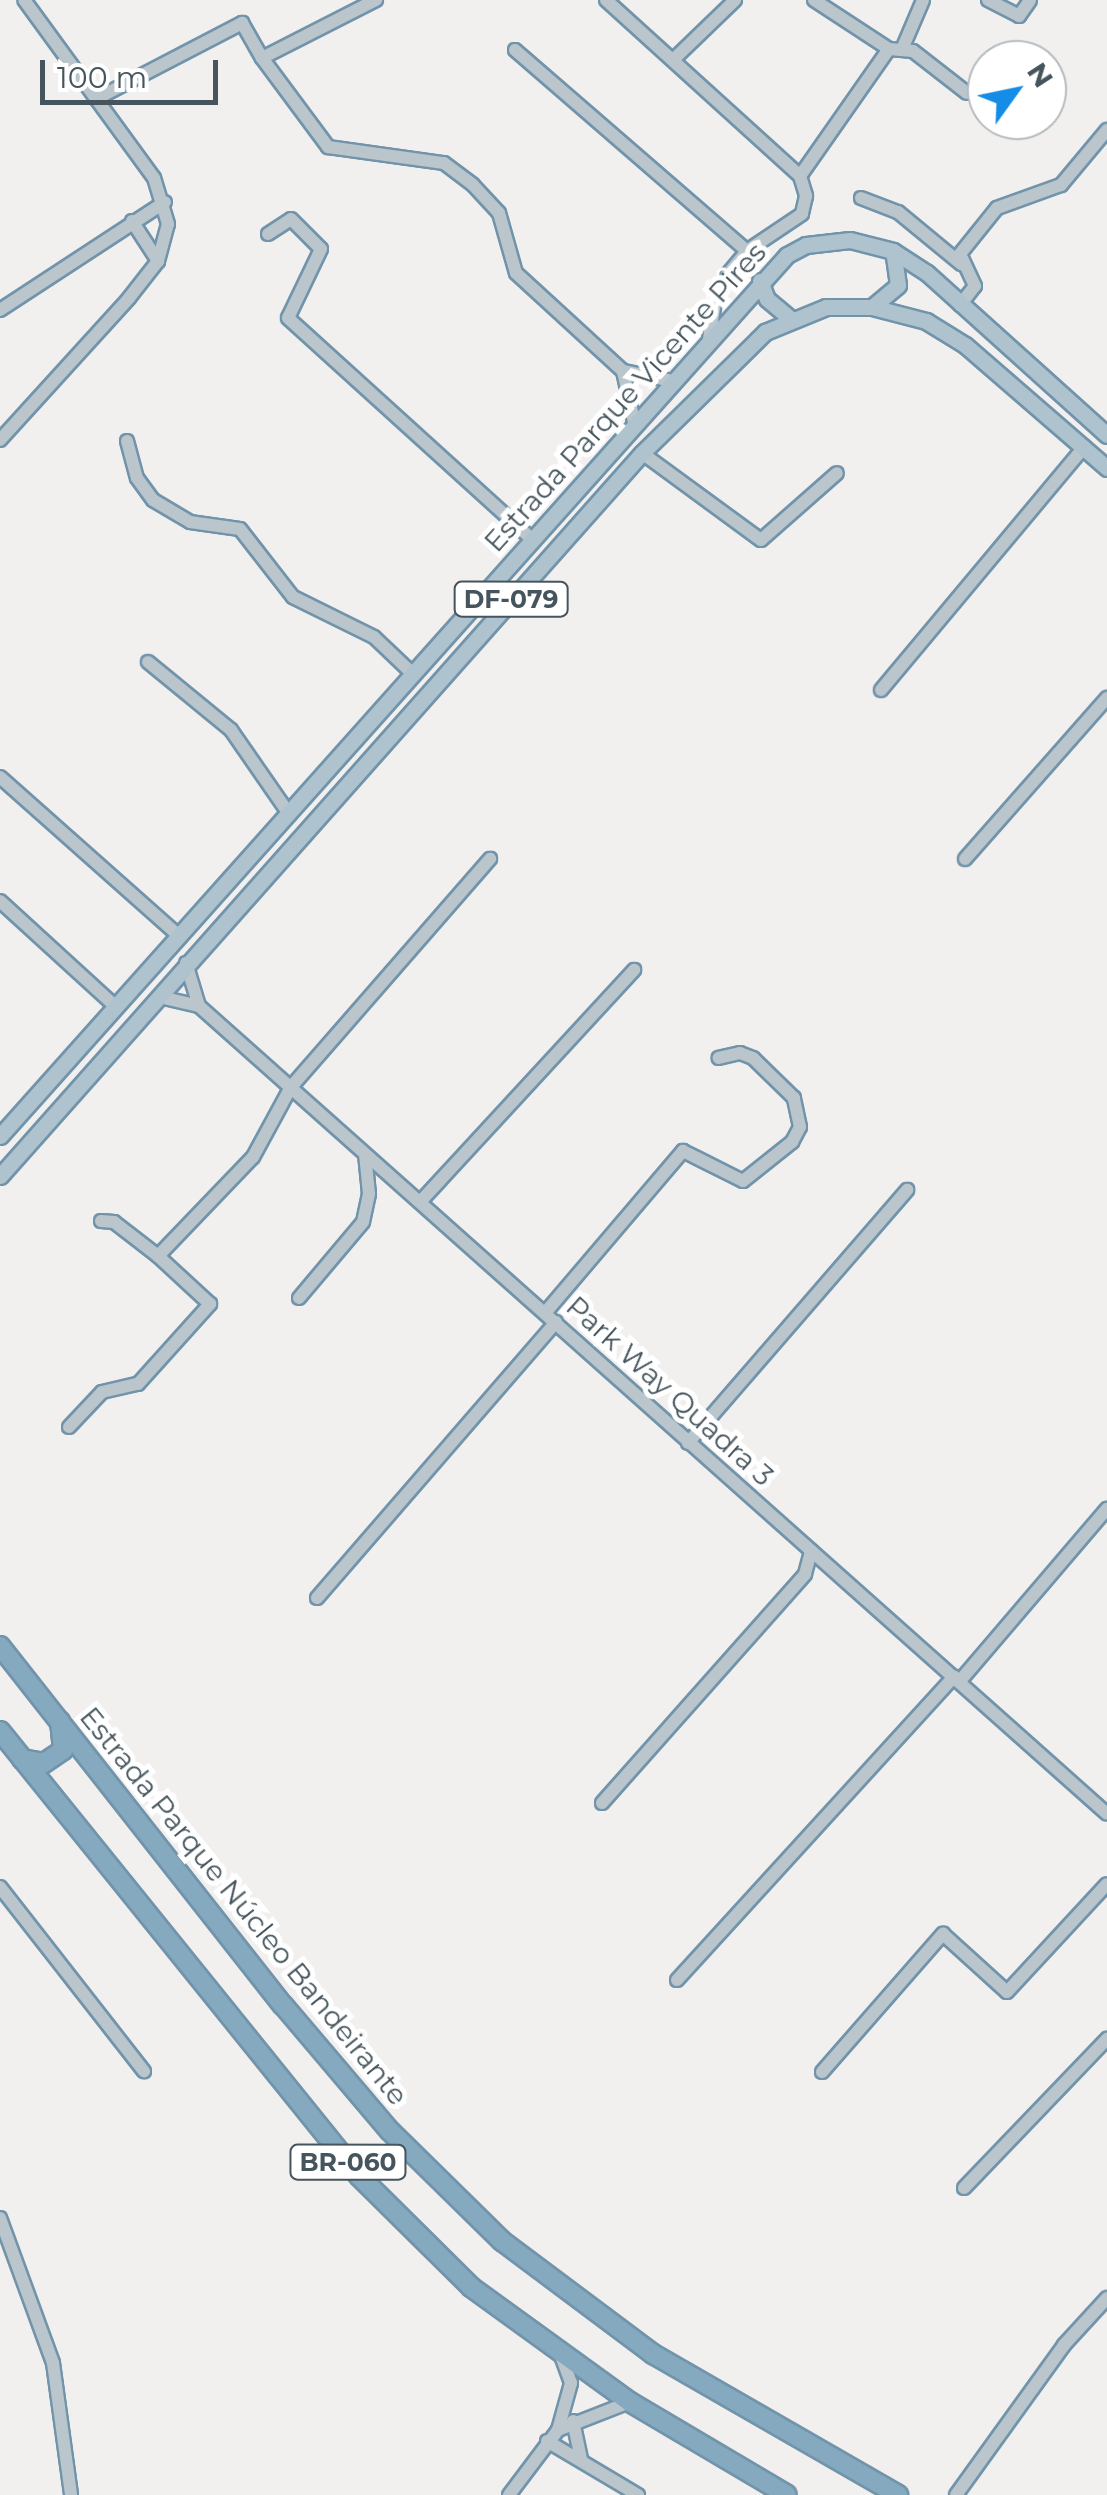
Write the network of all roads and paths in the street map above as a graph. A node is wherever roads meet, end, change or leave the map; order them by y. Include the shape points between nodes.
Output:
1 (24, 0) edge
2 (376, 0) edge
3 (606, 0) edge
4 (735, 0) edge
5 (814, 0) edge
6 (923, 0) edge
7 (988, 0) edge
8 (1030, 0) edge
9 (896, 48) junction
10 (515, 50) dead end
11 (262, 58) junction
12 (674, 59) junction
13 (966, 93) dead end
14 (96, 99) junction
15 (1107, 130) edge
16 (800, 176) junction
17 (861, 198) dead end
18 (165, 202) junction
19 (132, 221) junction
20 (268, 234) dead end
21 (747, 251) junction
22 (893, 251) junction
23 (158, 261) junction
24 (961, 264) junction
25 (760, 282) junction
26 (960, 305) junction
27 (872, 306) junction
28 (0, 310) edge
29 (790, 318) junction
30 (708, 339) junction
31 (623, 371) junction
32 (672, 382) junction
33 (634, 422) junction
34 (1107, 434) edge
35 (0, 440) edge
36 (127, 442) dead end
37 (1084, 447) junction
38 (642, 453) junction
39 (1107, 468) edge
40 (837, 474) dead end
41 (531, 538) junction
42 (148, 662) dead end
43 (412, 673) junction
44 (882, 690) dead end
45 (1107, 698) edge
46 (374, 712) junction
47 (395, 728) junction
48 (0, 777) edge
49 (287, 811) junction
50 (490, 859) dead end
51 (965, 859) dead end
52 (0, 901) edge
53 (180, 937) junction
54 (186, 963) junction
55 (634, 970) dead end
56 (160, 996) junction
57 (200, 1006) junction
58 (116, 1007) junction
59 (719, 1058) dead end
60 (291, 1087) junction
61 (0, 1136) edge
62 (365, 1154) junction
63 (0, 1176) edge
64 (907, 1190) dead end
65 (420, 1202) junction
66 (101, 1221) dead end
67 (158, 1256) junction
68 (300, 1298) dead end
69 (550, 1318) junction
70 (69, 1427) dead end
71 (688, 1444) junction
72 (1107, 1509) edge
73 (811, 1551) junction
74 (828, 1566) junction
75 (805, 1574) junction
76 (317, 1598) dead end
77 (0, 1646) edge
78 (956, 1680) junction
79 (60, 1721) junction
80 (0, 1731) edge
81 (22, 1759) junction
82 (602, 1803) dead end
83 (1107, 1814) edge
84 (1107, 1884) edge
85 (0, 1887) edge
86 (677, 1980) dead end
87 (1107, 2039) edge
88 (144, 2071) dead end
89 (822, 2072) dead end
90 (964, 2188) dead end
91 (0, 2218) edge
92 (1107, 2298) edge
93 (561, 2356) junction
94 (630, 2402) junction
95 (574, 2421) junction
96 (558, 2430) junction
97 (547, 2441) junction
98 (583, 2461) junction
99 (71, 2495) edge
100 (509, 2495) edge
101 (638, 2495) edge
102 (788, 2495) edge
103 (898, 2495) edge
104 (956, 2495) edge

1 - 14 street
2 - 11 street
3 - 12 street
4 - 12 street
5 - 9 street
6 - 9 street
7 - 8 street via 1019,16
9 - 13 street
9 - 16 street
10 - 21 street
11 - 14 street via 242,24
11 - 31 street via 328,147 444,163 473,186 498,213 516,273
12 - 16 street
14 - 18 street
15 - 24 street via 1061,186 997,208 960,254
16 - 21 street via 802,214
17 - 24 street via 898,212
18 - 19 street
18 - 23 street via 168,224
19 - 23 street
19 - 28 street
20 - 41 street via 291,220 321,249 288,318
21 - 30 street via 716,296
22 - 25 main road, Estrada Parque Vicente Pires / DF-079 via 850,240 806,245
22 - 26 main road, Estrada Parque Vicente Pires / DF-079
22 - 27 main road via 898,285
23 - 35 street
24 - 26 street via 975,286
25 - 29 main road via 766,300
25 - 30 main road, Estrada Parque Vicente Pires / DF-079
26 - 34 main road, Estrada Parque Vicente Pires / DF-079
27 - 29 main road, Estrada Parque Vicente Pires / DF-079 via 826,307
27 - 37 main road, Estrada Parque Vicente Pires / DF-079 via 947,332
29 - 38 main road, Estrada Parque Vicente Pires / DF-079 via 739,354
30 - 32 main road, Estrada Parque Vicente Pires / DF-079
31 - 32 street
31 - 33 street
32 - 33 main road, Estrada Parque Vicente Pires / DF-079
33 - 41 main road, Estrada Parque Vicente Pires / DF-079
36 - 43 street via 137,478 153,500 190,522 240,530 293,598 374,637
37 - 39 main road, Estrada Parque Vicente Pires / DF-079
37 - 44 street
38 - 40 street via 761,540
38 - 47 main road, Estrada Parque Vicente Pires / DF-079
41 - 43 main road, Estrada Parque Vicente Pires / DF-079
42 - 49 street via 244,744
43 - 46 main road, Estrada Parque Vicente Pires / DF-079
45 - 51 street
46 - 47 main road via 391,717
46 - 49 main road, Estrada Parque Vicente Pires / DF-079
47 - 54 main road, Estrada Parque Vicente Pires / DF-079
48 - 53 street
49 - 53 main road, Estrada Parque Vicente Pires / DF-079
50 - 60 street
52 - 58 street
53 - 58 main road, Estrada Parque Vicente Pires / DF-079
54 - 56 main road, Estrada Parque Vicente Pires / DF-079
54 - 57 street
55 - 65 street
56 - 57 street, Park Way Quadra 3
56 - 63 main road, Estrada Parque Vicente Pires / DF-079
57 - 60 street, Park Way Quadra 3
58 - 61 main road, Estrada Parque Vicente Pires / DF-079
59 - 69 street via 753,1058 794,1098 800,1127 792,1142 743,1181 683,1151
60 - 62 street, Park Way Quadra 3
60 - 67 street via 253,1156
62 - 65 street, Park Way Quadra 3
62 - 68 street via 369,1194 363,1222
64 - 71 street
65 - 69 street, Park Way Quadra 3
66 - 67 street via 114,1222
67 - 70 street via 210,1304 138,1384 102,1392
69 - 71 street, Park Way Quadra 3
69 - 76 street
71 - 73 street, Park Way Quadra 3
72 - 78 street
73 - 74 street, Park Way Quadra 3
73 - 75 street
74 - 75 street
74 - 78 street, Park Way Quadra 3
75 - 82 street
77 - 79 highway, Estrada Parque Núcleo Bandeirante / BR-060
78 - 83 street, Park Way Quadra 3
78 - 86 street
79 - 81 highway via 63,1750 44,1762
79 - 103 highway, Estrada Parque Núcleo Bandeirante / BR-060 via 282,2005 390,2131 502,2241 653,2354
80 - 81 highway, BR-060
81 - 93 highway, BR-060 via 360,2176 471,2287
84 - 89 street via 1006,1992 943,1934
85 - 88 street
87 - 90 street
91 - 99 street via 53,2363
92 - 104 street via 1064,2345
93 - 94 highway, BR-060
93 - 96 street via 571,2383
94 - 95 street
94 - 102 highway, BR-060
95 - 96 street
95 - 98 street
96 - 97 street
97 - 98 street
97 - 100 street
98 - 101 street

